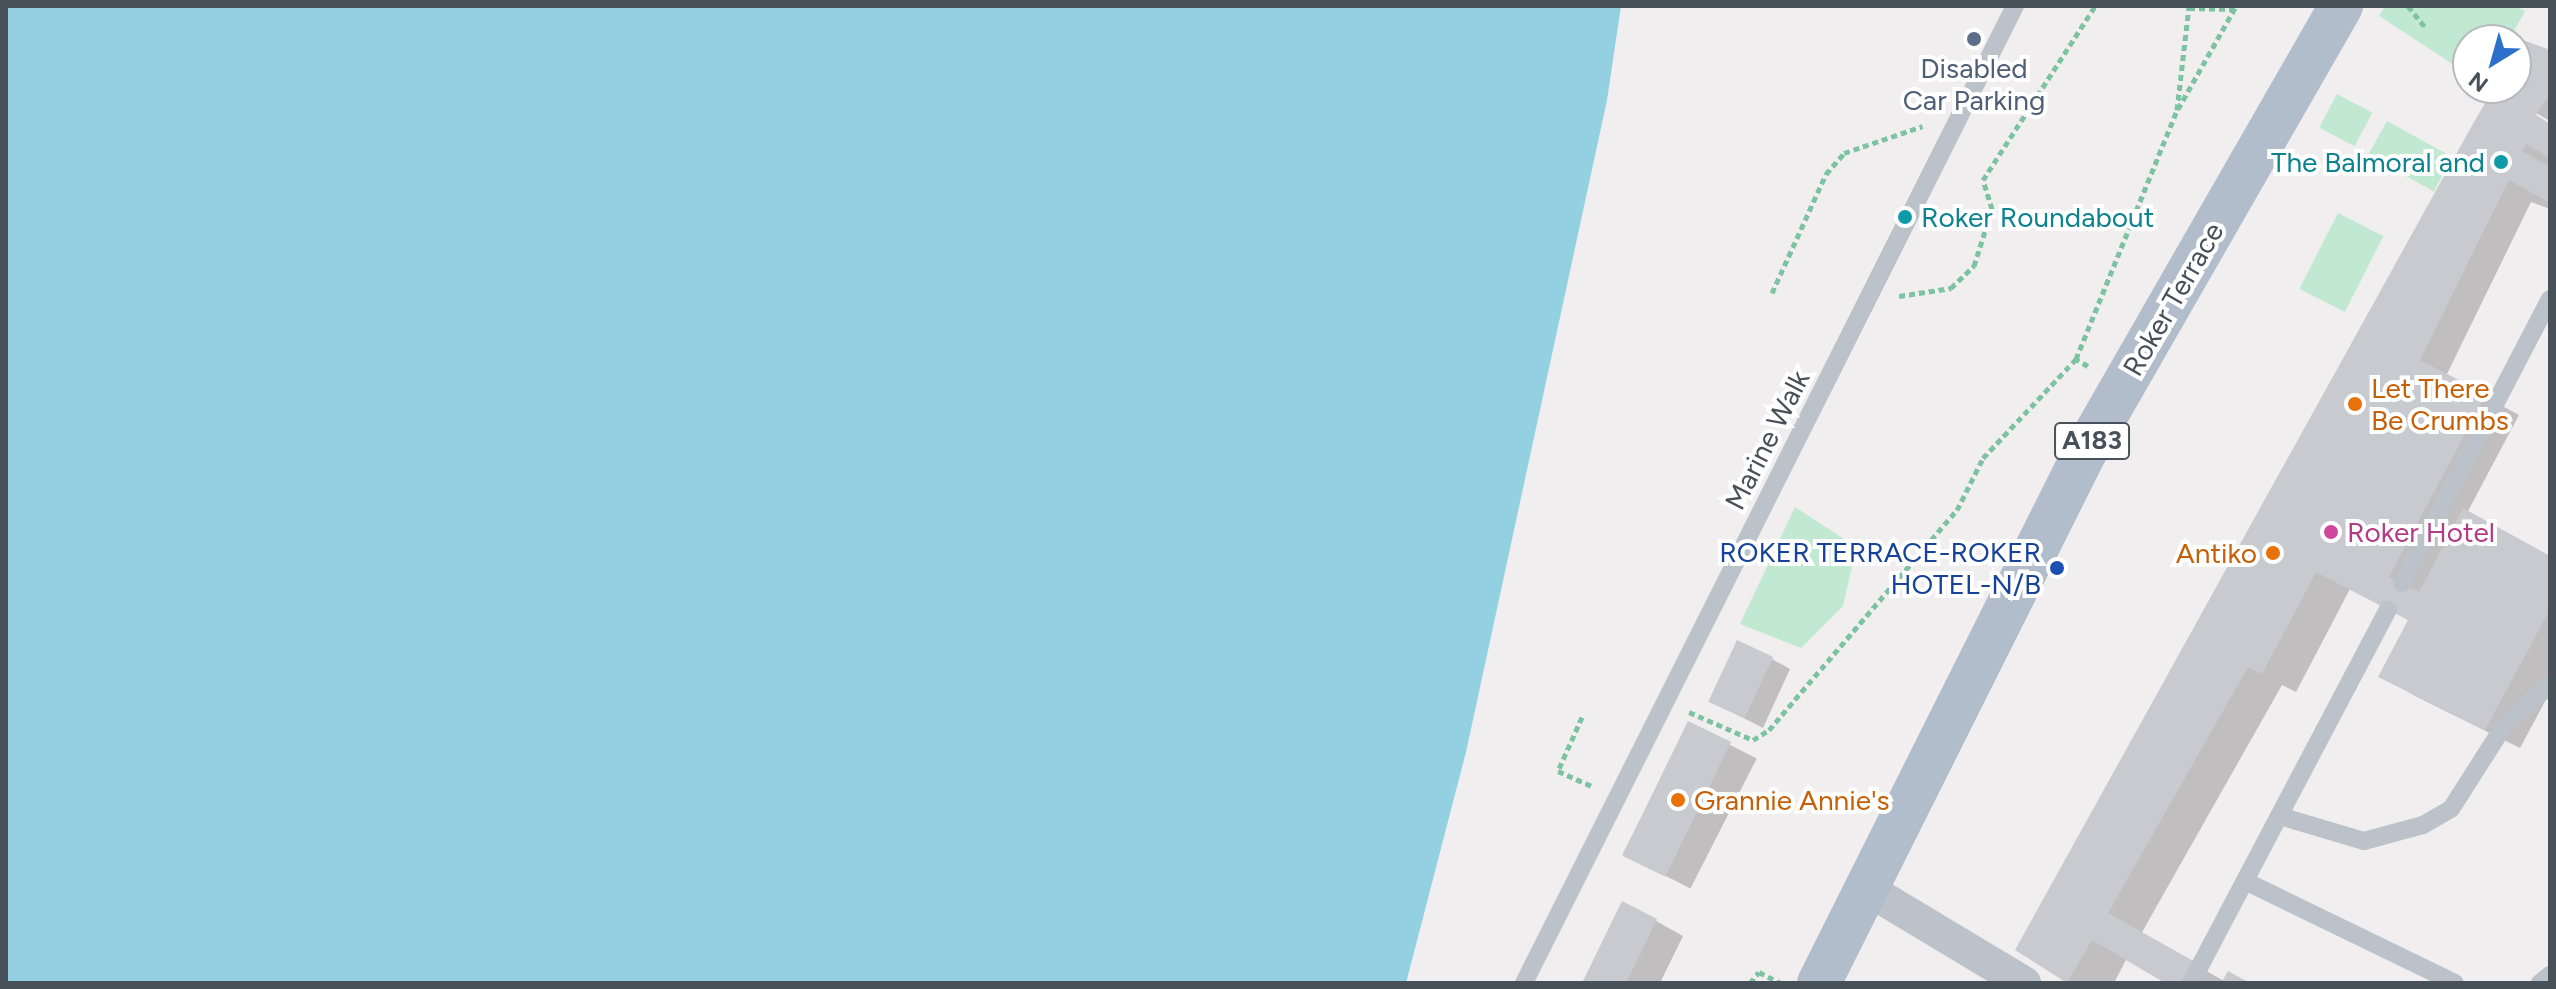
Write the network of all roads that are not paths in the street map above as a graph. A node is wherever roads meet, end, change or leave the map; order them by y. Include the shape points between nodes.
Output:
1 (2015, 6) edge
2 (2341, 6) edge
3 (2550, 299) edge
4 (2402, 583) dead end
5 (2388, 610) dead end
6 (2550, 685) edge
7 (2280, 816) junction
8 (2245, 881) junction
9 (1864, 887) junction
10 (2550, 975) edge
11 (1524, 983) edge
12 (1819, 983) edge
13 (2024, 983) edge
14 (2191, 983) edge
15 (2455, 983) edge
16 (2540, 983) edge

1 - 11 lane, Marine Walk
2 - 9 main road, Roker Terrace / A183 via 2085,452
3 - 4 lane
5 - 7 lane
6 - 7 lane via 2507,721 2451,809 2423,825 2364,841
7 - 8 lane
8 - 14 lane
8 - 15 lane
9 - 12 main road, Roker Terrace / A183
9 - 13 street
10 - 16 lane

